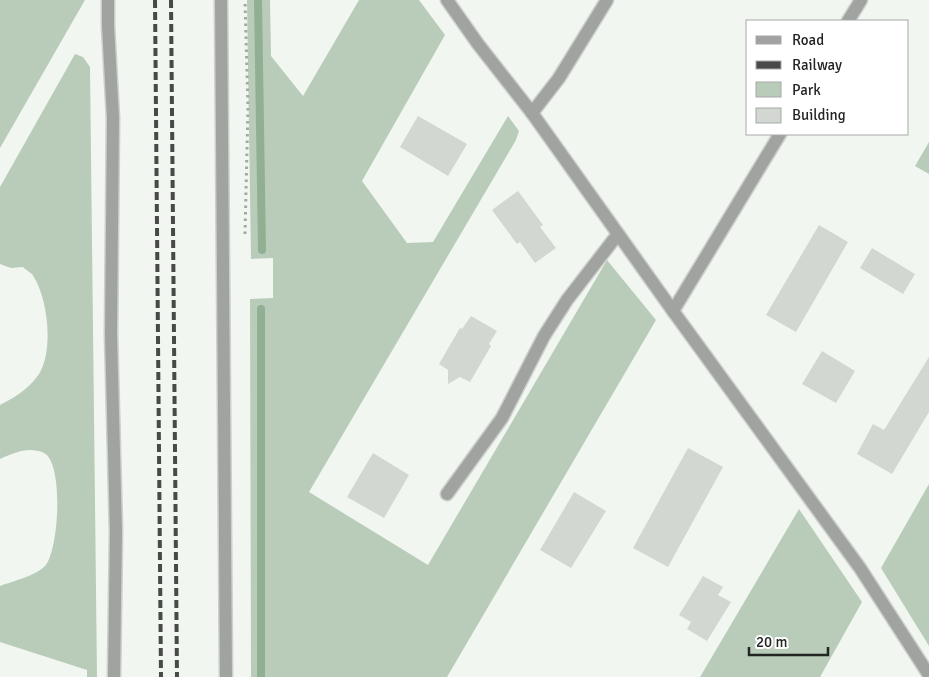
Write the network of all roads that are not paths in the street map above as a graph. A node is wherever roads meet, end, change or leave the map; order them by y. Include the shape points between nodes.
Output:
1 (108, 0) edge
2 (221, 0) edge
3 (447, 0) edge
4 (607, 0) edge
5 (861, 0) edge
6 (849, 20) edge
7 (532, 113) junction
8 (779, 135) edge
9 (618, 234) junction
10 (673, 312) junction
11 (447, 494) dead end
12 (929, 675) edge
13 (114, 677) edge
14 (226, 677) edge

1 - 13 street via 113,118 110,334 116,532
2 - 14 street
3 - 7 street
4 - 7 street via 559,78
5 - 6 street
7 - 9 street
8 - 10 street
9 - 10 street
9 - 11 street via 567,300 544,336 502,418
10 - 12 street via 860,568

